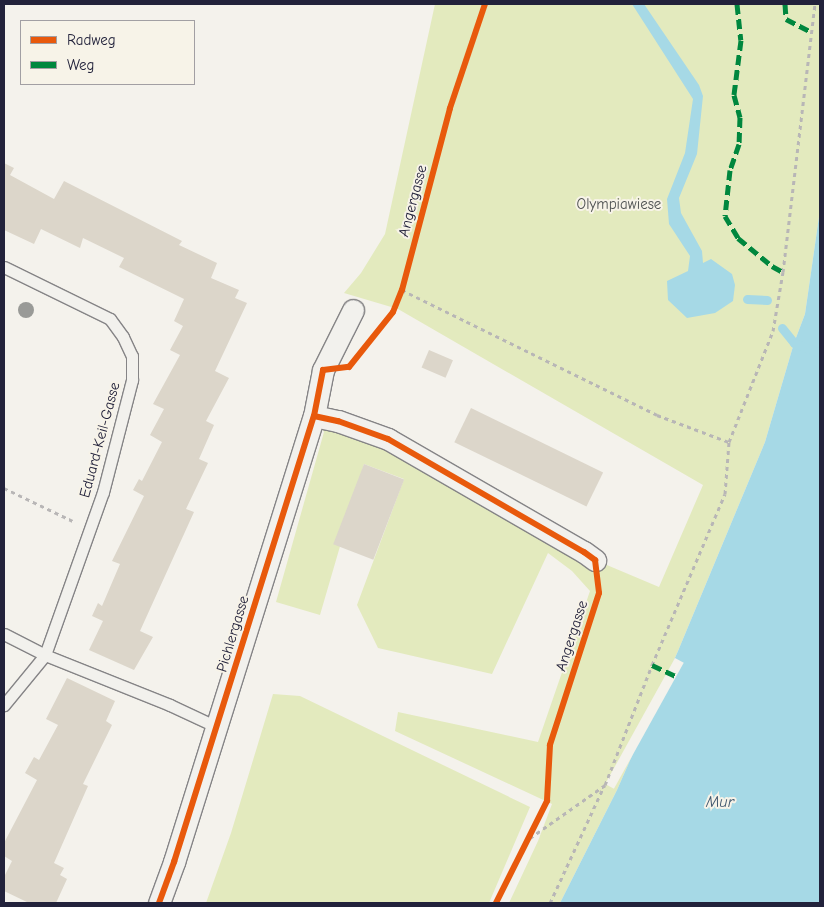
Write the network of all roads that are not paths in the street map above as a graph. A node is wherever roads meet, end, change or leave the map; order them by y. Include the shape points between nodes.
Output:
1 (4, 267) edge
2 (353, 310) dead end
3 (314, 416) junction
4 (595, 560) dead end
5 (4, 634) edge
6 (45, 655) junction
7 (4, 705) edge
8 (217, 727) junction
9 (159, 903) edge

1 - 6 lane, Eduard-Keil-Gasse via 110,319 132,356 132,380 103,492
2 - 3 street, Pichlergasse via 323,370
3 - 4 street via 388,439
3 - 8 street, Pichlergasse
5 - 6 lane
6 - 7 lane, Eduard-Keil-Gasse
6 - 8 lane
8 - 9 street, Pichlergasse

